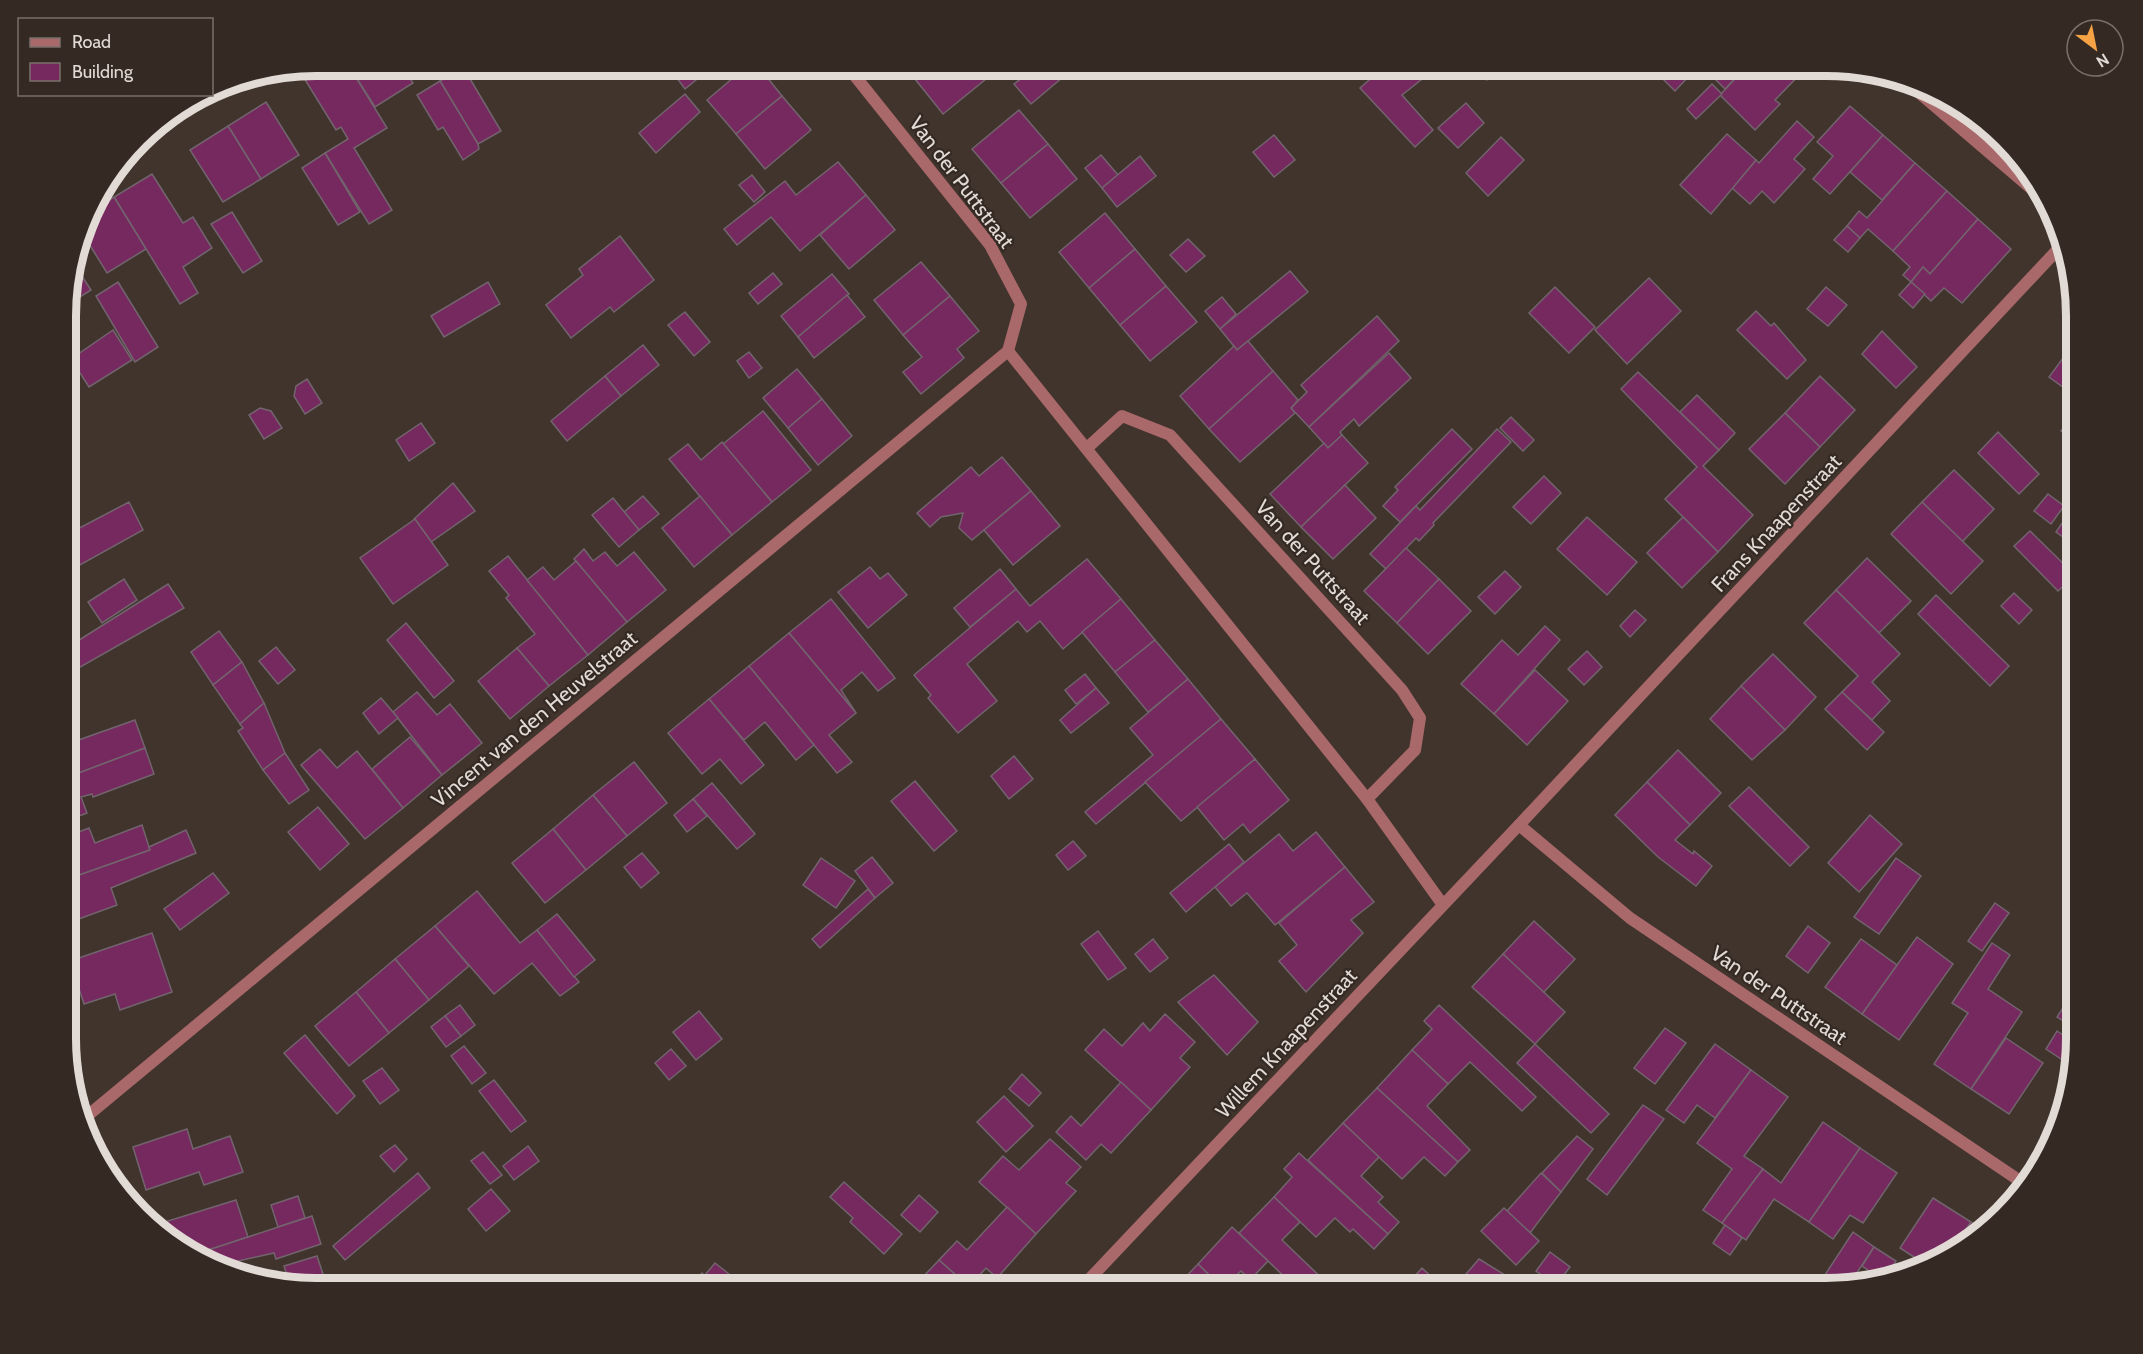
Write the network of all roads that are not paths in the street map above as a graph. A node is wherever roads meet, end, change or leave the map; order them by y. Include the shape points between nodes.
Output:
1 (855, 76) edge
2 (1925, 98) edge
3 (2027, 185) edge
4 (2057, 250) edge
5 (1008, 351) junction
6 (1087, 448) junction
7 (1367, 799) junction
8 (1519, 825) junction
9 (1443, 905) junction
10 (89, 1115) edge
11 (2019, 1181) edge
12 (1090, 1278) edge

1 - 5 street, Van der Puttstraat via 990,245 1021,304
2 - 3 street
4 - 8 street, Frans Knaapenstraat
5 - 6 street
5 - 10 street, Vincent van den Heuvelstraat
6 - 7 street
6 - 7 street, Van der Puttstraat via 1122,416 1170,435 1402,690 1420,718 1415,750
7 - 9 street
8 - 9 street, Willem Knaapenstraat
8 - 11 street, Van der Puttstraat via 1630,918
9 - 12 street, Willem Knaapenstraat

